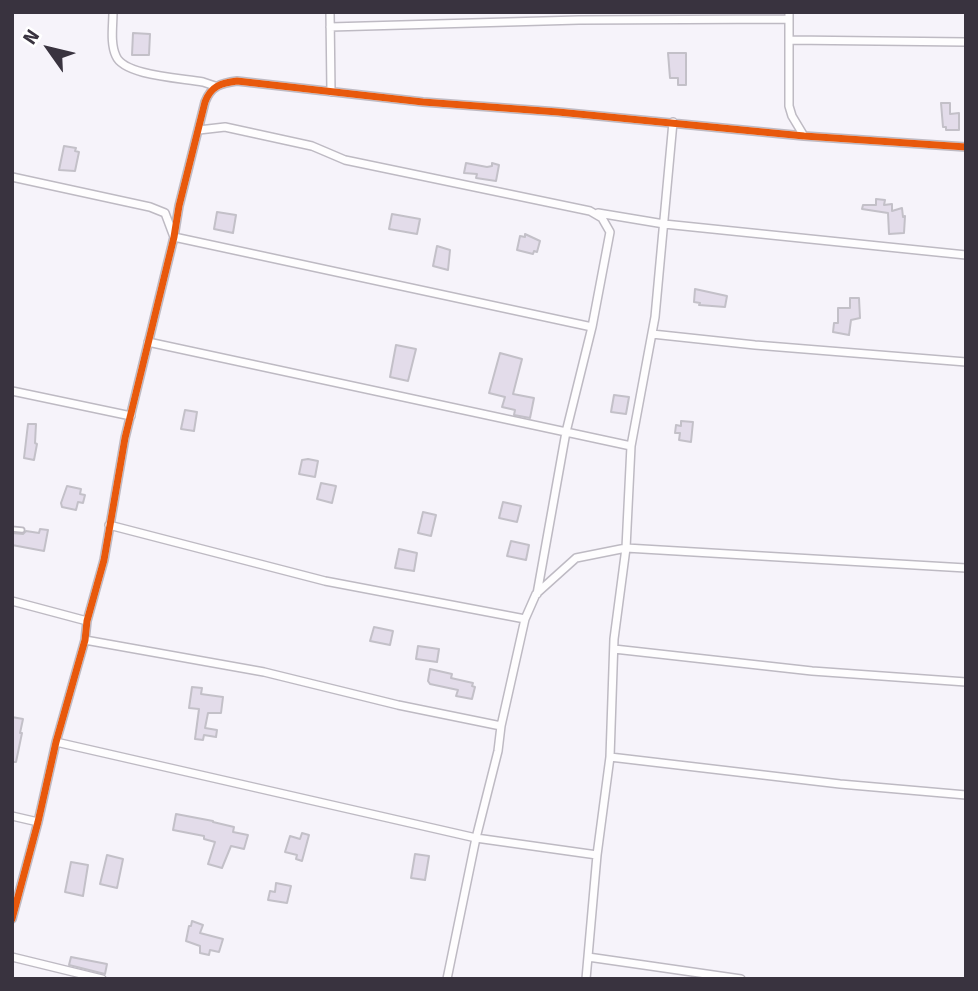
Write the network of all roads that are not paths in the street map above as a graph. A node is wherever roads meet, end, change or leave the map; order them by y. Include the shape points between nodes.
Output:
1 (113, 12) edge
2 (330, 12) edge
3 (583, 16) edge
4 (789, 16) edge
5 (330, 27) junction
6 (789, 40) junction
7 (966, 42) edge
8 (215, 86) junction
9 (331, 92) junction
10 (673, 122) junction
11 (199, 130) junction
12 (804, 136) junction
13 (966, 147) edge
14 (12, 177) edge
15 (596, 213) junction
16 (664, 224) junction
17 (174, 237) junction
18 (966, 255) edge
19 (592, 327) junction
20 (652, 334) junction
21 (148, 342) junction
22 (966, 362) edge
23 (12, 391) edge
24 (131, 416) junction
25 (566, 432) junction
26 (631, 446) junction
27 (109, 525) junction
28 (12, 529) edge
29 (22, 530) dead end
30 (626, 548) junction
31 (966, 568) edge
32 (536, 594) junction
33 (12, 601) edge
34 (525, 619) junction
35 (87, 621) junction
36 (85, 640) junction
37 (614, 649) junction
38 (966, 682) edge
39 (500, 726) junction
40 (55, 743) junction
41 (610, 757) junction
42 (966, 795) edge
43 (12, 816) edge
44 (38, 822) junction
45 (476, 838) junction
46 (597, 855) junction
47 (12, 919) edge
48 (12, 957) edge
49 (588, 957) junction
50 (102, 979) edge
51 (447, 979) edge
52 (586, 979) edge
53 (741, 979) edge

1 - 8 street via 116,58 128,68
2 - 5 street
3 - 4 street
3 - 5 street
4 - 6 street
5 - 9 street
6 - 7 street
6 - 12 street via 789,106
8 - 9 street via 237,80
8 - 11 street via 208,93
9 - 10 street
10 - 12 street
10 - 16 street
11 - 15 street via 225,127 312,146 345,160
11 - 17 street
12 - 13 street
14 - 17 street via 165,213
15 - 16 street
15 - 19 street via 610,232
16 - 18 street
16 - 20 street
17 - 19 street
17 - 21 street
19 - 25 street
20 - 22 street
20 - 26 street
21 - 24 street
21 - 25 street
23 - 24 street
24 - 27 street
25 - 26 street
25 - 32 street
26 - 30 street
27 - 34 street via 325,581
27 - 35 street
28 - 29 lane
30 - 31 street
30 - 32 street via 576,558
30 - 37 street
32 - 34 street
33 - 35 street
34 - 39 street
35 - 36 street
36 - 39 street via 264,672
36 - 40 street
37 - 38 street
37 - 41 street
39 - 45 street
40 - 44 street
40 - 45 street
41 - 42 street
41 - 46 street
43 - 44 street
44 - 47 street
45 - 46 street
45 - 51 street
46 - 49 street
48 - 50 street
49 - 52 street
49 - 53 street

